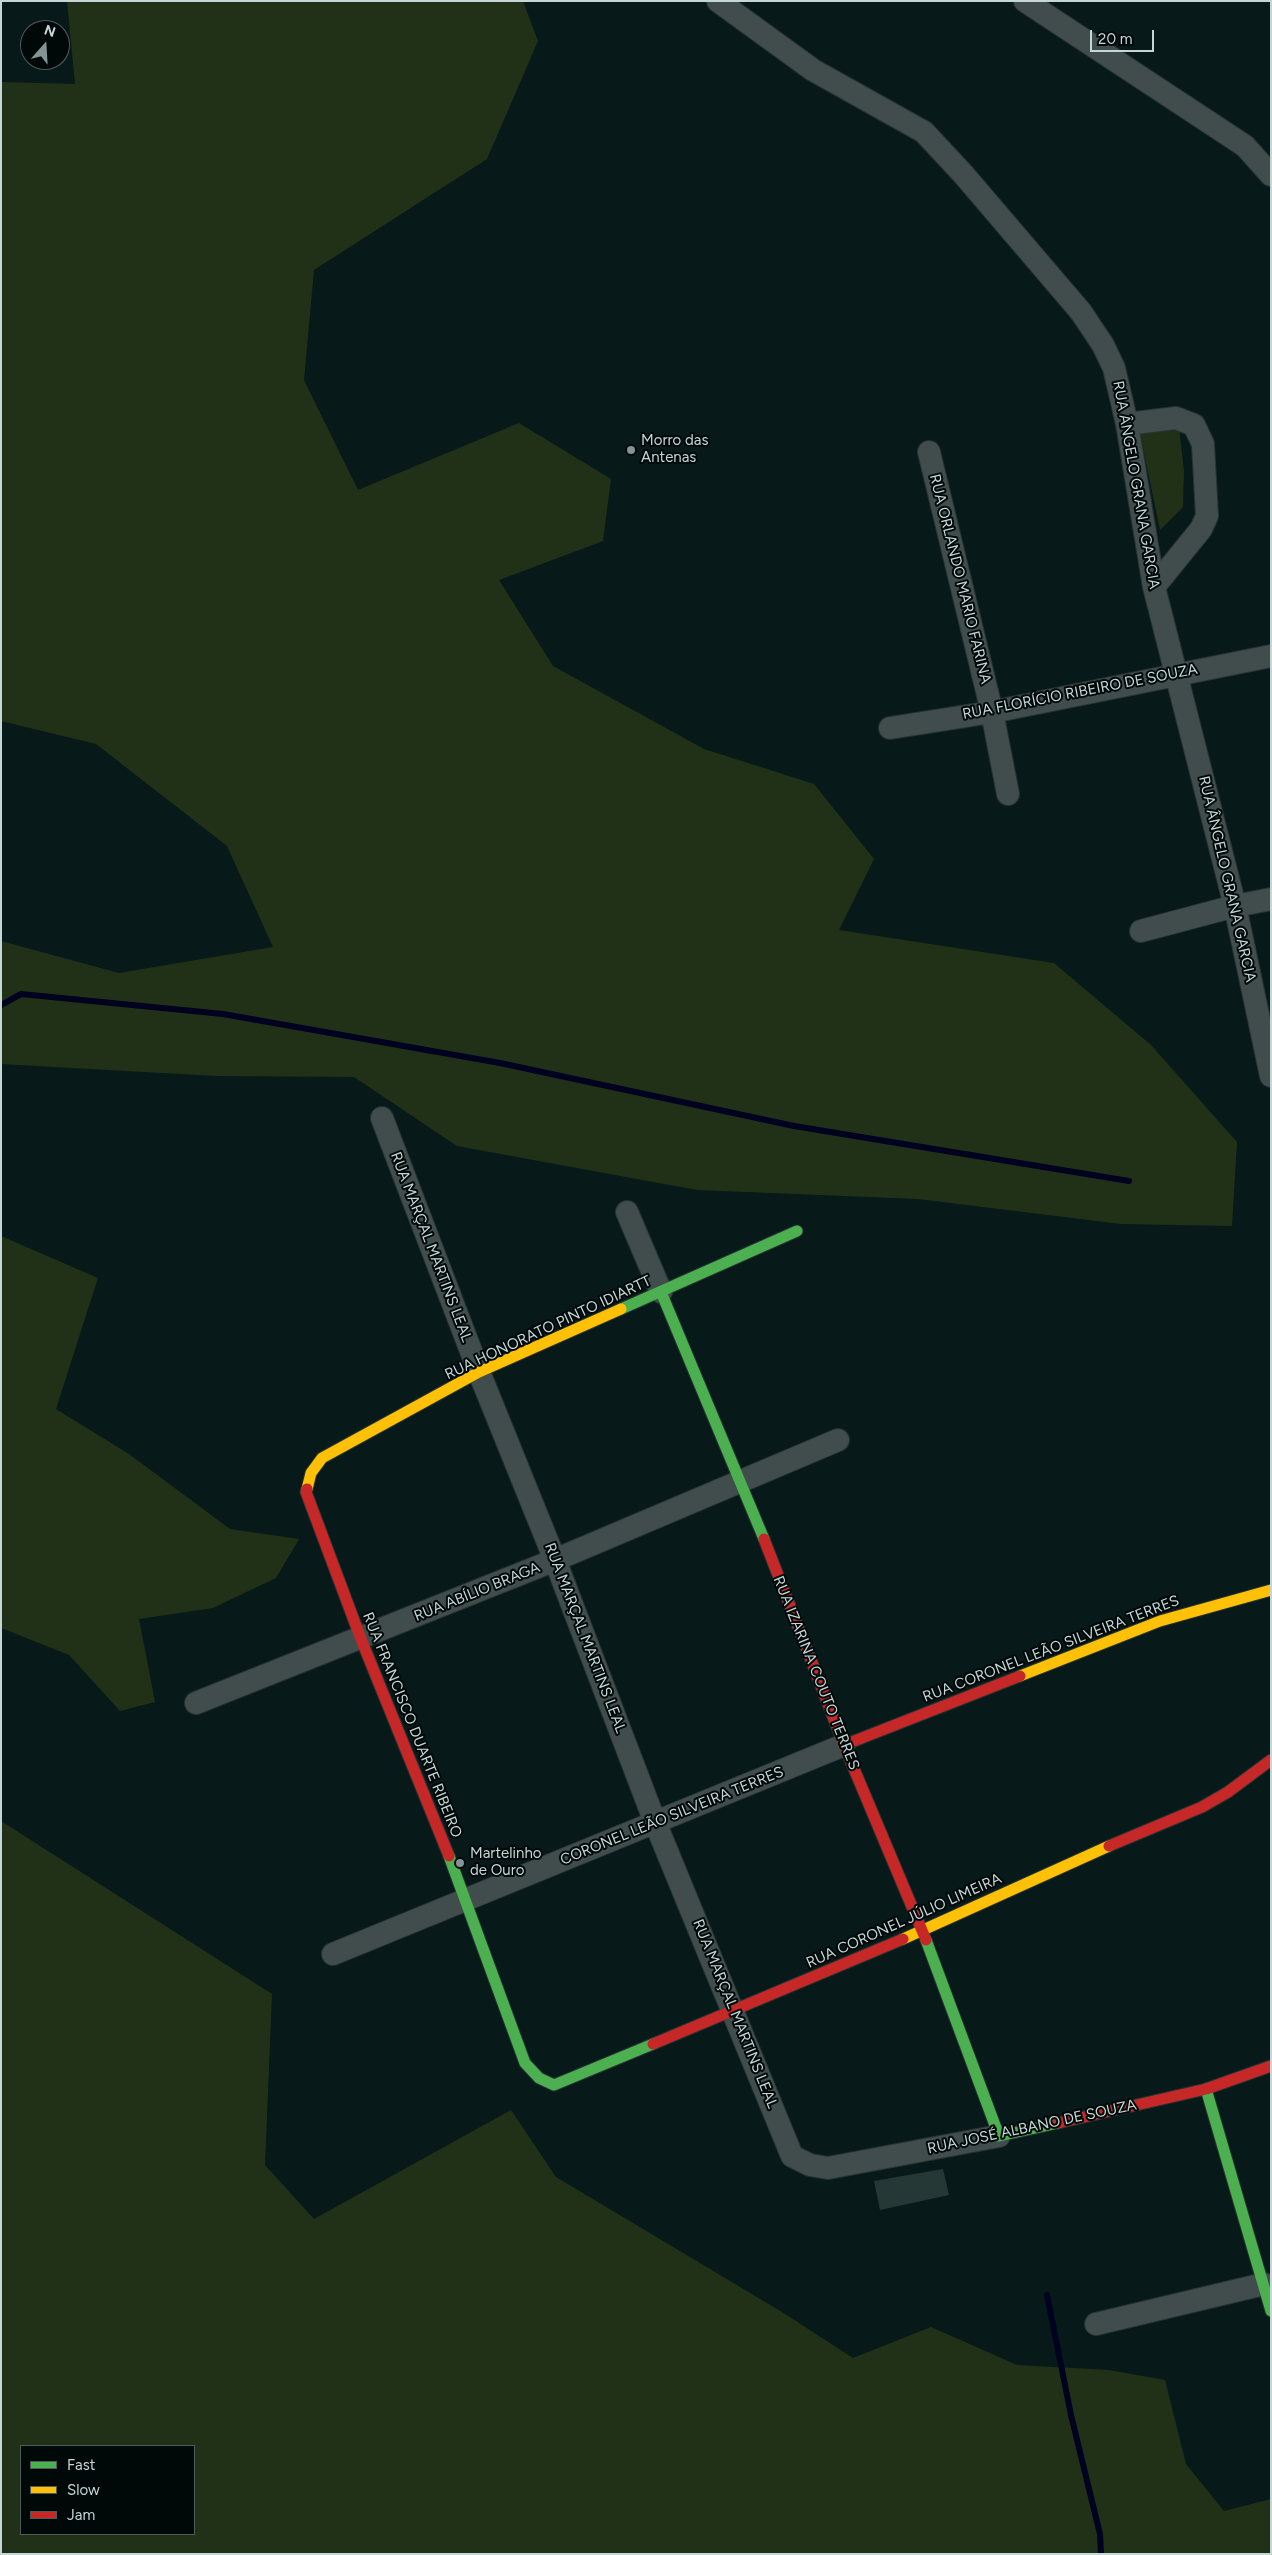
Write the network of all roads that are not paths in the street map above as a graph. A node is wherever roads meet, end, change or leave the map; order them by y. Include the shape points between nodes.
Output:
1 (718, 1) edge
2 (1025, 1) edge
3 (1271, 175) edge
4 (1126, 424) junction
5 (929, 452) dead end
6 (1154, 587) junction
7 (1271, 656) edge
8 (1177, 673) junction
9 (992, 712) junction
10 (890, 728) dead end
11 (1008, 794) dead end
12 (1271, 899) edge
13 (1235, 906) junction
14 (1142, 931) dead end
15 (1271, 1076) edge
16 (382, 1118) dead end
17 (627, 1212) dead end
18 (797, 1231) dead end
19 (661, 1292) junction
20 (479, 1372) junction
21 (838, 1440) dead end
22 (741, 1480) junction
23 (306, 1492) joint
24 (556, 1560) junction
25 (1271, 1590) edge
26 (361, 1639) junction
27 (196, 1703) dead end
28 (844, 1745) junction
29 (1271, 1760) edge
30 (655, 1822) junction
31 (467, 1900) junction
32 (922, 1931) junction
33 (333, 1954) dead end
34 (734, 2011) junction
35 (1271, 2066) edge
36 (539, 2078) joint
37 (1206, 2089) junction
38 (999, 2136) junction
39 (792, 2156) joint
40 (1264, 2284) junction
41 (1271, 2311) edge
42 (1096, 2324) dead end

1 - 4 street, RUA ÂNGELO GRANA GARCIA via 812,70 924,132 964,174 1081,312 1114,368
2 - 3 street via 1245,146
4 - 6 street, RUA ÂNGELO GRANA GARCIA
4 - 6 street via 1176,418 1194,425 1203,444 1207,516
5 - 9 street, RUA ORLANDO MARIO FARINA
6 - 8 street, RUA ÂNGELO GRANA GARCIA
7 - 8 street, RUA FLORÍCIO RIBEIRO DE SOUZA
8 - 9 street, RUA FLORÍCIO RIBEIRO DE SOUZA
8 - 13 street, RUA ÂNGELO GRANA GARCIA
9 - 10 street, RUA FLORÍCIO RIBEIRO DE SOUZA
9 - 11 street, RUA ORLANDO MARIO FARINA
12 - 13 street
13 - 14 street
13 - 15 street, RUA ÂNGELO GRANA GARCIA
16 - 20 street, RUA MARÇAL MARTINS LEAL
17 - 19 street, RUA IZARINA COUTO TERRES
18 - 19 street, RUA HONORATO PINTO IDIARTT
19 - 20 street, RUA HONORATO PINTO IDIARTT
19 - 22 street, RUA IZARINA COUTO TERRES
20 - 23 street, RUA HONORATO PINTO IDIARTT via 322,1458 311,1474
20 - 24 street, RUA MARÇAL MARTINS LEAL
21 - 22 street, RUA ABÍLIO BRAGA
22 - 24 street, RUA ABÍLIO BRAGA
22 - 28 street, RUA IZARINA COUTO TERRES
23 - 26 street, RUA FRANCISCO DUARTE RIBEIRO
24 - 26 street, RUA ABÍLIO BRAGA
24 - 30 street, RUA MARÇAL MARTINS LEAL
25 - 28 street, RUA CORONEL LEÃO SILVEIRA TERRES via 1160,1620
26 - 27 street, RUA ABÍLIO BRAGA
26 - 31 street, RUA FRANCISCO DUARTE RIBEIRO
28 - 30 street, CORONEL LEÃO SILVEIRA TERRES
28 - 32 street, RUA IZARINA COUTO TERRES
29 - 32 street, RUA CORONEL JÚLIO LIMEIRA via 1202,1807
30 - 31 street, CORONEL LEÃO SILVEIRA TERRES
30 - 34 street, RUA MARÇAL MARTINS LEAL
31 - 33 street, CORONEL LEÃO SILVEIRA TERRES
31 - 36 street, RUA FRANCISCO DUARTE RIBEIRO via 525,2063
32 - 34 street, RUA CORONEL JÚLIO LIMEIRA
32 - 38 street, RUA IZARINA COUTO TERRES
34 - 36 street, RUA CORONEL JÚLIO LIMEIRA via 554,2085
34 - 39 street, RUA MARÇAL MARTINS LEAL
35 - 37 street, RUA JOSÉ ALBANO DE SOUZA
37 - 38 street, RUA JOSÉ ALBANO DE SOUZA
37 - 40 street
38 - 39 street, RUA JOSÉ ALBANO DE SOUZA via 828,2168
40 - 41 street
40 - 42 street

